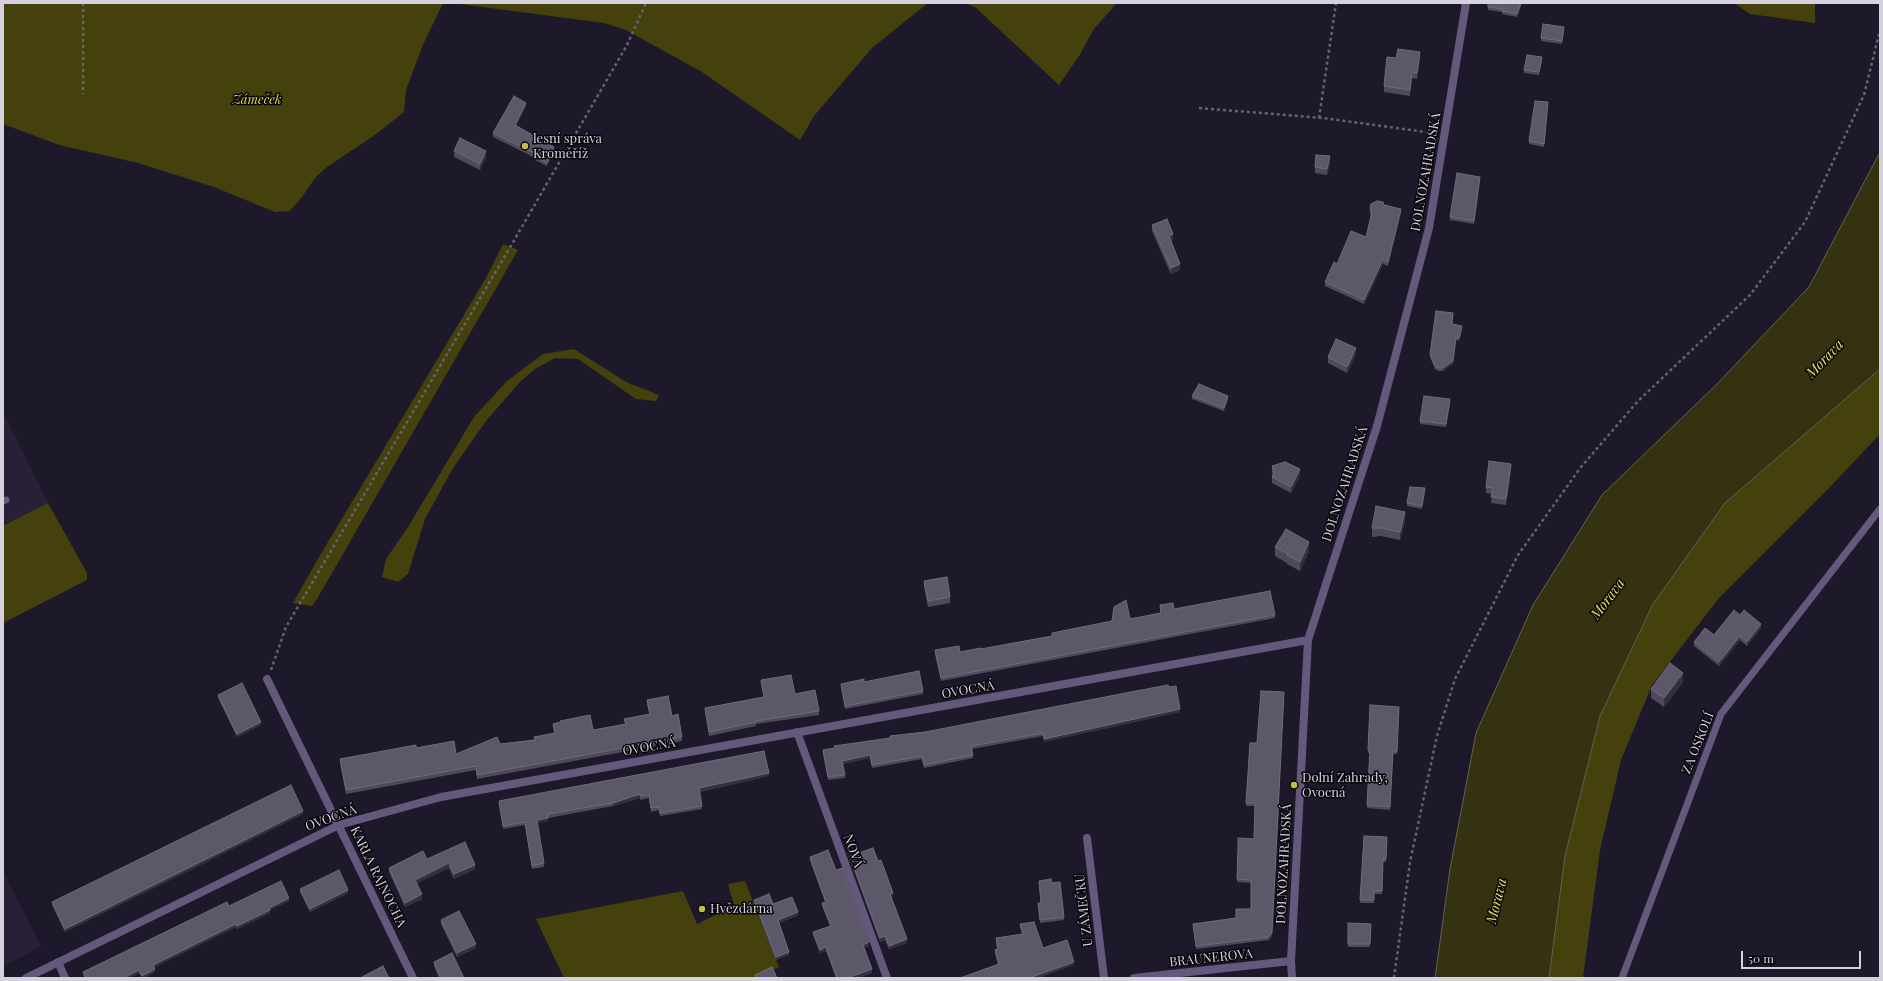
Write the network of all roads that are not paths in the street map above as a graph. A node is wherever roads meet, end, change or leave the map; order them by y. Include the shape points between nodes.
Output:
1 (1466, 3) edge
2 (1880, 509) edge
3 (1308, 640) junction
4 (267, 679) road end
5 (797, 732) junction
6 (339, 824) junction
7 (1087, 838) dead end
8 (1291, 961) junction
9 (58, 962) junction
10 (26, 978) edge
11 (65, 978) edge
12 (413, 978) edge
13 (887, 978) edge
14 (1104, 978) edge
15 (1134, 978) edge
16 (1292, 978) edge
17 (1622, 978) edge

1 - 3 street, DOLNOZAHRADSKÁ via 1429,228 1377,426
2 - 17 lane, ZA OSKOLÍ via 1721,714
3 - 5 street, OVOCNÁ
3 - 8 street, DOLNOZAHRADSKÁ
4 - 6 street, KARLA RAJNOCHA
5 - 6 street, OVOCNÁ via 442,797
5 - 13 street, NOVÁ
6 - 9 street, OVOCNÁ
6 - 12 street, KARLA RAJNOCHA
7 - 14 street, U ZÁMEČKU
8 - 15 street, BRAUNEROVA
8 - 16 street, DOLNOZAHRADSKÁ
9 - 10 street, OVOCNÁ
9 - 11 street

